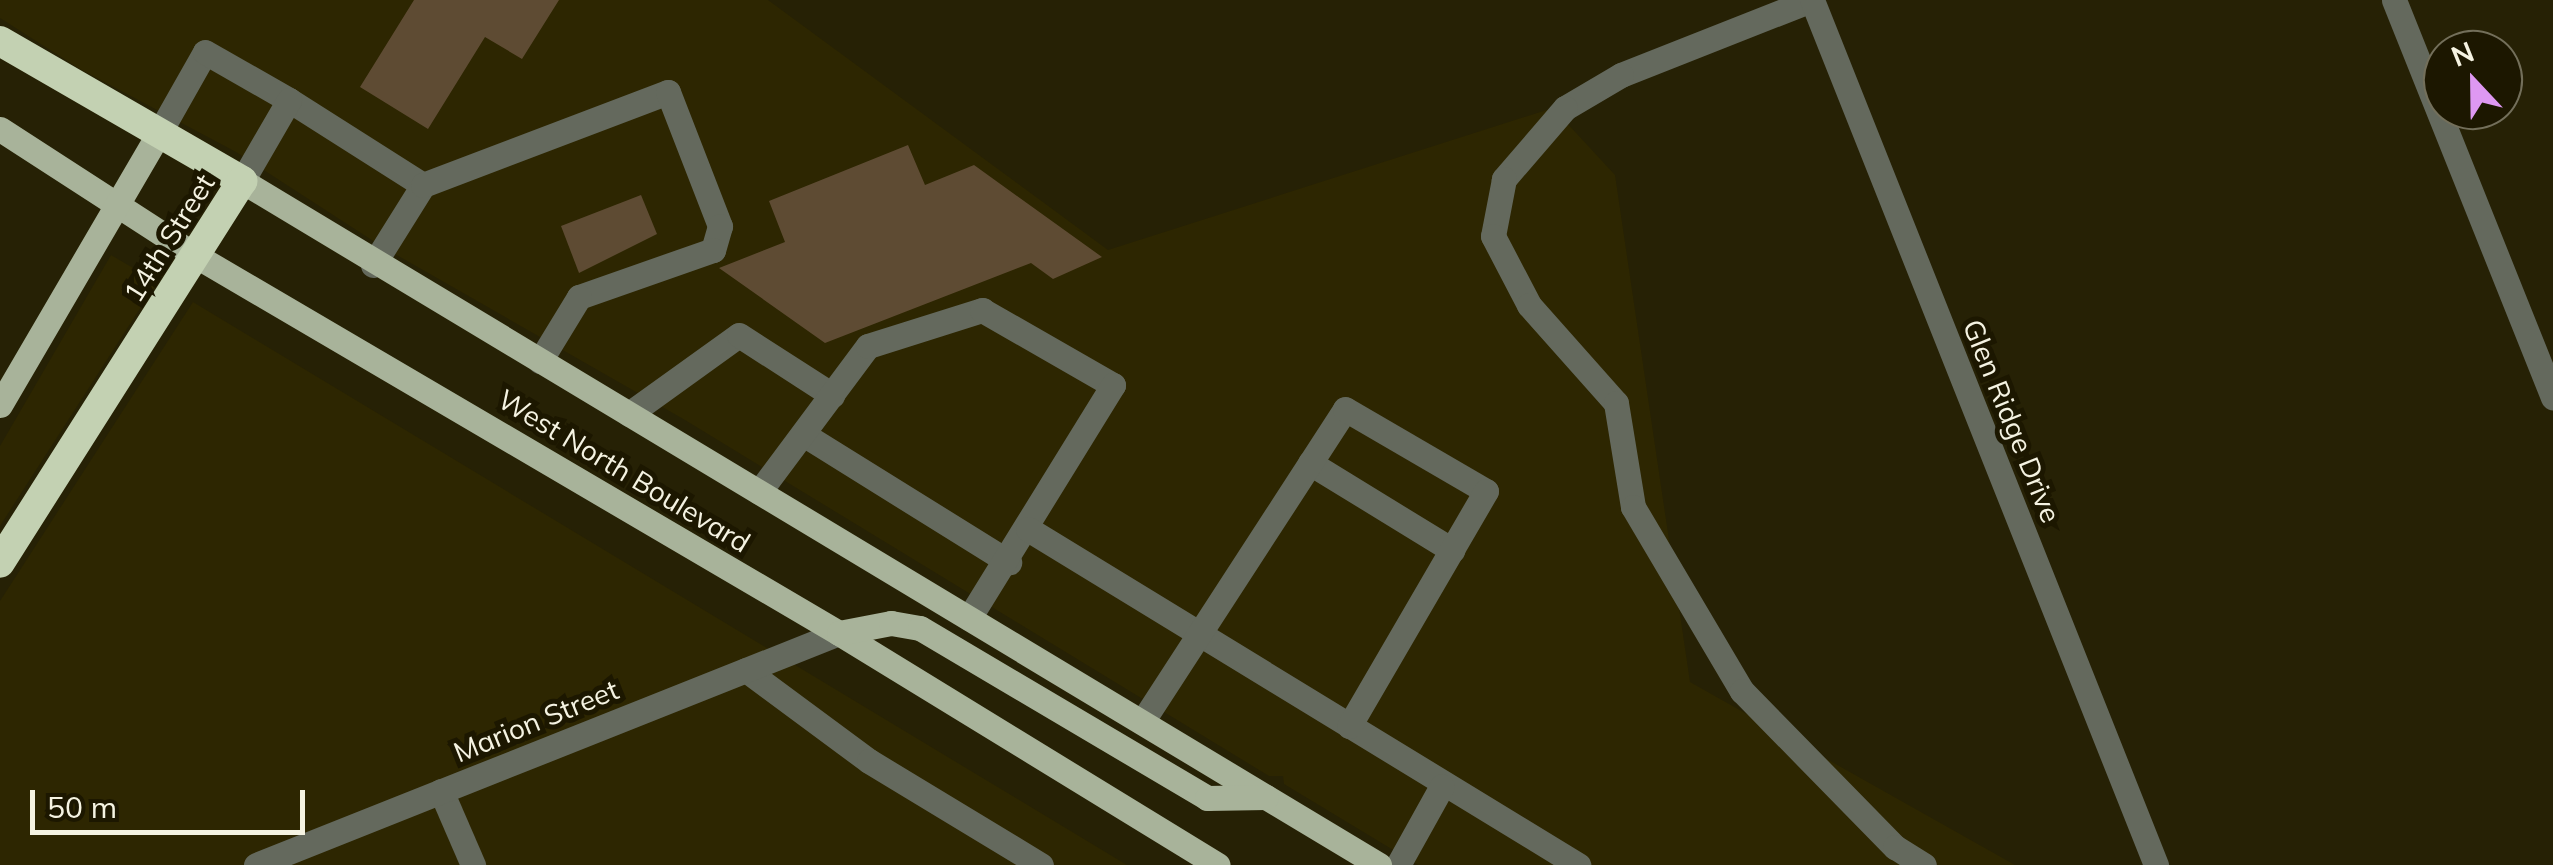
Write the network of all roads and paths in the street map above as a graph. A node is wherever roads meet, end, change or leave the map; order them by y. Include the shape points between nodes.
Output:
1 (1812, 0) edge
2 (2394, 0) edge
3 (0, 42) edge
4 (289, 100) junction
5 (0, 129) edge
6 (158, 134) junction
7 (242, 181) junction
8 (423, 185) junction
9 (115, 206) junction
10 (198, 256) junction
11 (373, 265) junction
12 (540, 361) junction
13 (832, 395) junction
14 (2553, 397) edge
15 (0, 405) edge
16 (629, 414) junction
17 (803, 434) junction
18 (1310, 463) junction
19 (760, 492) junction
20 (1028, 529) junction
21 (1452, 550) junction
22 (1009, 562) junction
23 (0, 563) edge
24 (969, 618) junction
25 (1200, 630) junction
26 (839, 633) junction
27 (746, 670) junction
28 (1142, 722) junction
29 (1349, 726) junction
30 (1442, 786) junction
31 (441, 791) junction
32 (1266, 797) junction
33 (284, 860) edge
34 (256, 865) edge
35 (473, 865) edge
36 (1041, 865) edge
37 (1217, 865) edge
38 (1379, 865) edge
39 (1398, 865) edge
40 (1578, 865) edge
41 (1924, 865) edge
42 (2156, 865) edge

1 - 41 street via 1621,75 1564,108 1504,179 1493,236 1529,306 1616,403 1632,508 1742,691 1896,847
1 - 42 street, Glen Ridge Drive
2 - 14 street
3 - 6 highway, 14th Street
4 - 6 street via 206,52
4 - 7 street
4 - 8 street
5 - 9 main road, West North Boulevard
6 - 7 highway, 14th Street
6 - 9 main road
7 - 10 highway, 14th Street
7 - 11 main road, West North Boulevard
8 - 11 street
8 - 12 street via 668,92 720,226 713,250 579,297
9 - 10 main road, West North Boulevard
9 - 15 main road
10 - 23 highway, 14th Street
10 - 26 main road, West North Boulevard
11 - 12 main road, West North Boulevard
12 - 16 main road, West North Boulevard
13 - 16 street via 740,335
13 - 17 street
13 - 20 street via 868,346 982,310 1113,385
16 - 19 main road, West North Boulevard
17 - 19 street
17 - 22 street
18 - 21 street
18 - 21 street via 1345,408 1486,491
18 - 25 street
19 - 24 main road, West North Boulevard
20 - 22 street
20 - 25 street
21 - 29 street
22 - 24 street
24 - 28 main road, West North Boulevard
25 - 28 street
25 - 29 street
26 - 27 street, Marion Street
26 - 32 main road via 890,623 920,628 1208,798
26 - 37 main road, West North Boulevard
27 - 31 street, Marion Street
27 - 36 street via 869,761
28 - 32 main road, West North Boulevard
29 - 30 street
30 - 39 street
30 - 40 street
31 - 33 street, Marion Street
31 - 35 street
32 - 38 main road, West North Boulevard
33 - 34 street, Marion Street

